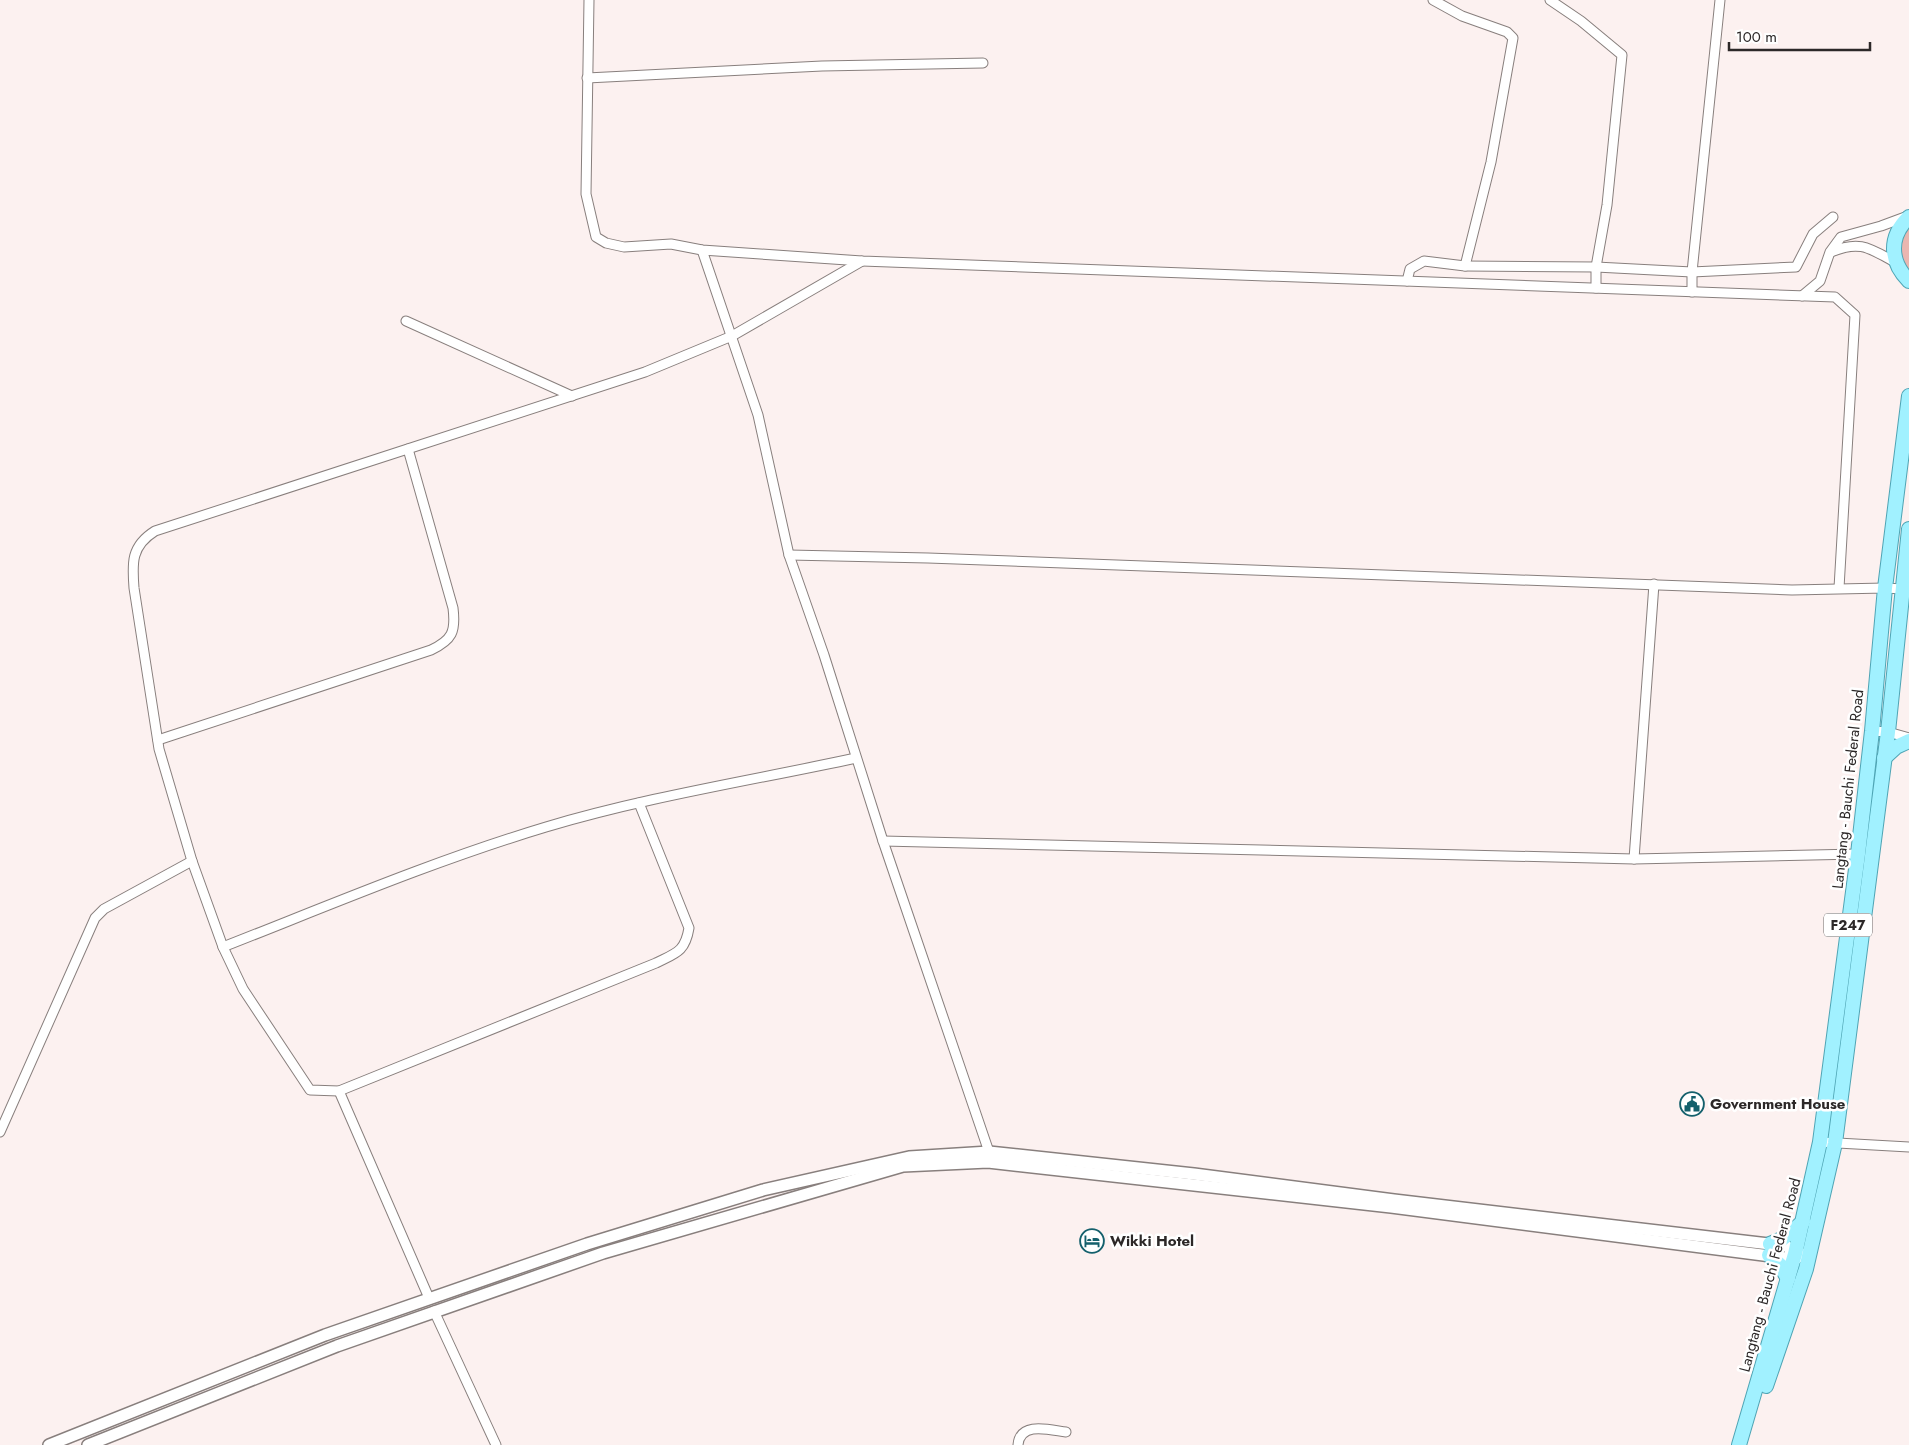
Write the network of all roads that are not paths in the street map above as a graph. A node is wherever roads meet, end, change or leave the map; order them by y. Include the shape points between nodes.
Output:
1 (589, 0) edge
2 (1433, 0) edge
3 (1550, 0) edge
4 (1720, 0) edge
5 (984, 63) dead end
6 (587, 78) junction
7 (1909, 216) edge
8 (1834, 218) dead end
9 (702, 250) junction
10 (1830, 252) junction
11 (862, 261) junction
12 (1465, 266) junction
13 (1596, 267) junction
14 (1692, 272) junction
15 (1902, 272) edge
16 (1407, 281) junction
17 (1596, 288) junction
18 (1909, 291) edge
19 (1692, 292) junction
20 (1802, 296) junction
21 (406, 321) dead end
22 (732, 336) junction
23 (572, 396) junction
24 (1909, 396) edge
25 (408, 449) junction
26 (1909, 529) edge
27 (789, 555) junction
28 (1654, 584) junction
29 (1839, 588) junction
30 (1885, 588) junction
31 (1904, 589) junction
32 (1872, 731) junction
33 (1888, 732) junction
34 (1909, 739) edge
35 (158, 740) junction
36 (856, 758) junction
37 (1884, 758) junction
38 (639, 803) junction
39 (883, 841) junction
40 (1858, 854) junction
41 (1634, 859) junction
42 (192, 861) junction
43 (223, 946) junction
44 (339, 1091) junction
45 (0, 1132) edge
46 (1820, 1142) junction
47 (1835, 1143) junction
48 (1909, 1148) edge
49 (988, 1157) junction
50 (1803, 1222) junction
51 (1813, 1241) junction
52 (1769, 1250) junction
53 (1795, 1254) junction
54 (1805, 1273) junction
55 (1788, 1279) junction
56 (429, 1298) junction
57 (434, 1311) junction
58 (1066, 1432) dead end
59 (69, 1441) edge
60 (49, 1445) edge
61 (88, 1445) edge
62 (496, 1445) edge
63 (1018, 1445) edge
64 (1739, 1445) edge
65 (1744, 1445) edge

1 - 6 street
2 - 12 street via 1462,16 1507,32 1513,38 1491,162
3 - 13 street via 1622,55 1607,205
4 - 14 street
5 - 6 street via 822,66
6 - 9 street via 586,194 596,236 606,243 624,247 671,244
7 - 10 street via 1841,237
7 - 15 main road via 1895,236 1893,249
8 - 14 street via 1813,234 1796,267
9 - 11 street
9 - 22 street
10 - 15 street via 1846,246 1872,249
10 - 20 street via 1820,281
11 - 16 street
11 - 22 street
12 - 13 street
12 - 16 street via 1424,260 1410,269
13 - 14 street
13 - 17 street
14 - 19 street
15 - 18 main road
16 - 17 street
17 - 19 street
19 - 20 street
20 - 29 street via 1836,297 1855,315
21 - 23 street
22 - 23 street via 645,372
22 - 27 street via 758,415
23 - 25 street
24 - 30 main road, Langtang - Bauchi Federal Road / F247
25 - 35 street via 254,497 145,537 138,546 133,568 134,588
25 - 35 street via 455,624 444,644
26 - 31 main road, Langtang - Bauchi Federal Road / F247
27 - 28 street
27 - 36 street
28 - 29 street via 1792,590
28 - 41 street
29 - 30 street
30 - 31 street
30 - 32 main road, Langtang - Bauchi Federal Road / F247
31 - 33 main road, Langtang - Bauchi Federal Road / F247
32 - 33 street
32 - 40 main road, Langtang - Bauchi Federal Road / F247
33 - 34 street
33 - 37 main road, Langtang - Bauchi Federal Road / F247
34 - 37 main road
35 - 42 street
36 - 38 street
36 - 39 street
37 - 47 main road, Langtang - Bauchi Federal Road / F247
38 - 43 street via 547,826 457,856
38 - 44 street via 689,928 686,943 677,952
39 - 41 street
39 - 49 street
40 - 41 street
40 - 46 main road, Langtang - Bauchi Federal Road / F247
42 - 43 street
42 - 45 street via 104,909 96,918
43 - 44 street via 243,989 310,1090
44 - 56 street
46 - 47 street
46 - 50 main road, Langtang - Bauchi Federal Road / F247
47 - 48 street
47 - 51 main road, Langtang - Bauchi Federal Road / F247
49 - 52 street via 1194,1174
49 - 56 street via 909,1158 763,1190 587,1244
49 - 57 street via 886,1170 603,1253
50 - 52 main road
50 - 53 main road, Langtang - Bauchi Federal Road / F247
51 - 53 street
51 - 54 main road, Langtang - Bauchi Federal Road / F247
52 - 53 street via 1786,1246
52 - 55 main road
53 - 54 street
53 - 55 main road, Langtang - Bauchi Federal Road / F247
54 - 65 main road, Langtang - Bauchi Federal Road / F247
55 - 64 main road, Langtang - Bauchi Federal Road / F247
56 - 59 street via 325,1335
57 - 61 street
57 - 62 street
58 - 63 street via 1034,1428 1018,1439
59 - 60 street

